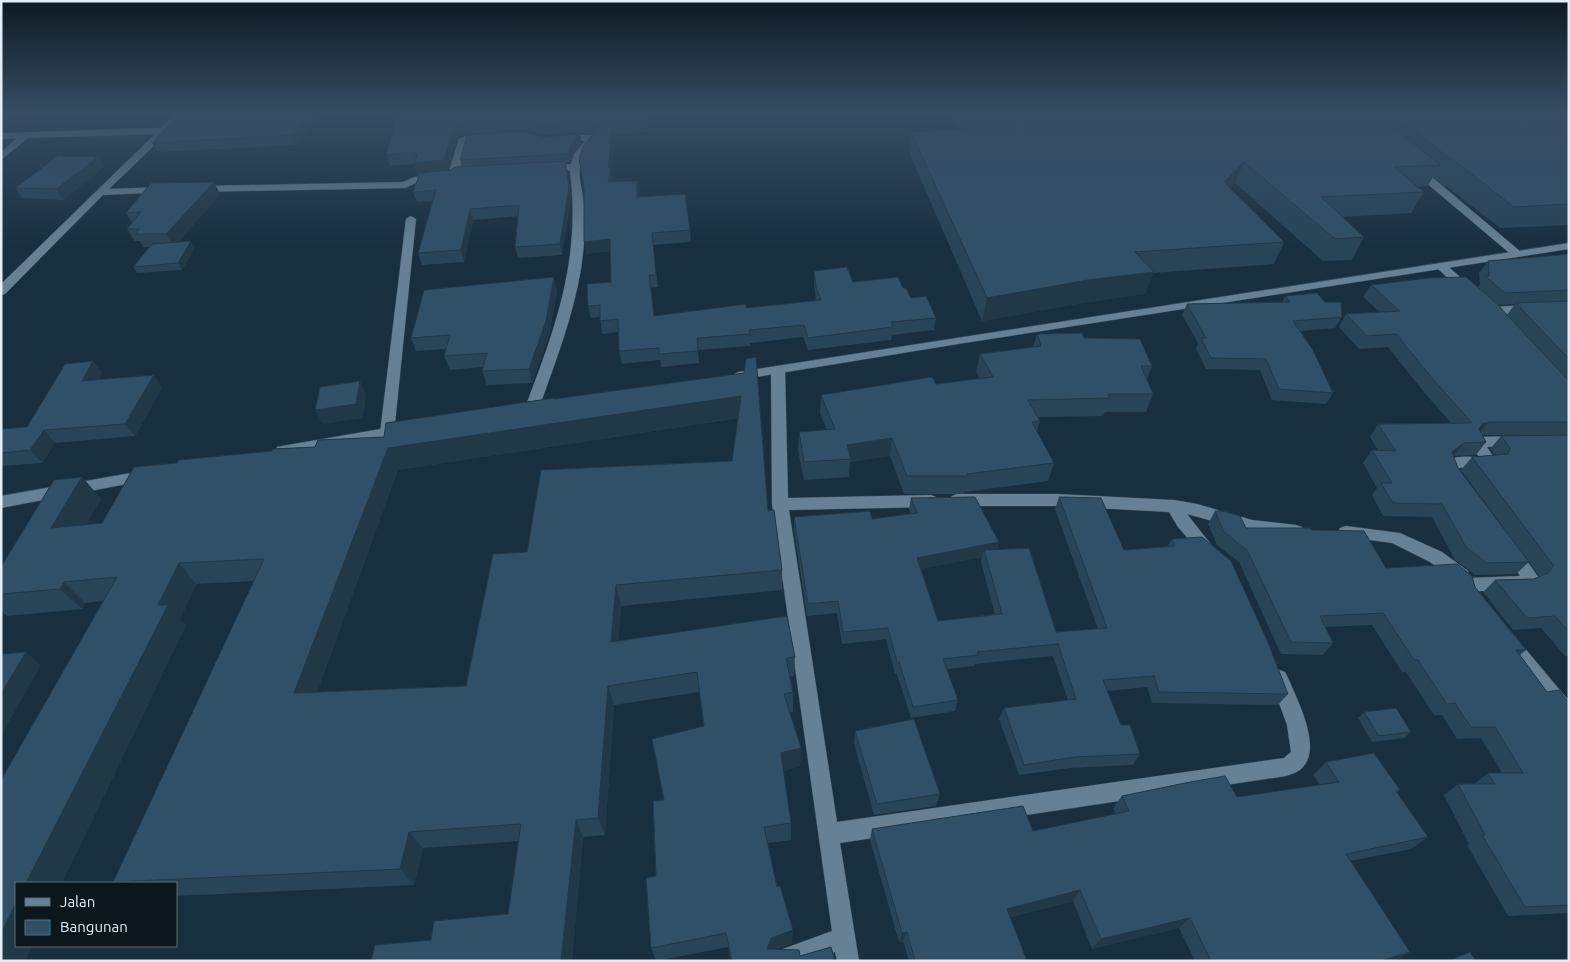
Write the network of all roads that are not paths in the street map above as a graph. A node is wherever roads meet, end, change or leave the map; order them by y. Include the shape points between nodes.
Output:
1 (137, 157) edge
2 (461, 157) edge
3 (578, 157) edge
4 (1406, 161) edge
5 (551, 168) edge
6 (574, 169) junction
7 (170, 190) edge
8 (190, 190) edge
9 (100, 192) junction
10 (410, 219) dead end
11 (1569, 246) edge
12 (1517, 254) junction
13 (1441, 266) junction
14 (1, 291) edge
15 (1485, 305) junction
16 (1569, 307) edge
17 (1504, 325) edge
18 (778, 370) junction
19 (728, 377) edge
20 (552, 405) edge
21 (416, 428) edge
22 (387, 433) junction
23 (1531, 441) edge
24 (274, 453) edge
25 (160, 473) edge
26 (1466, 491) edge
27 (54, 492) junction
28 (1, 502) edge
29 (780, 504) junction
30 (1174, 506) junction
31 (46, 509) edge
32 (1314, 531) edge
33 (1332, 532) edge
34 (1501, 538) edge
35 (1225, 561) edge
36 (1471, 584) junction
37 (1272, 660) edge
38 (1569, 716) edge
39 (828, 834) junction
40 (843, 938) junction
41 (780, 961) edge
42 (848, 961) edge

1 - 9 street
2 - 8 street via 459,173 450,177 414,180 405,185
3 - 6 street
4 - 12 street
5 - 6 street
6 - 20 street via 580,219 576,261 563,324 527,409
7 - 9 street
9 - 14 street
10 - 22 street
11 - 12 street
12 - 13 street
13 - 15 street
13 - 18 street
15 - 16 street
15 - 17 street
18 - 19 street
18 - 29 street
21 - 22 street
22 - 24 street
23 - 26 street via 1479,442 1490,462 1454,463 1450,466
25 - 27 street
27 - 28 street
27 - 31 street
29 - 30 street via 1057,500
29 - 39 street
30 - 32 street via 1252,526
30 - 35 street via 1209,552
33 - 36 street via 1394,537 1436,557
34 - 36 street via 1531,578 1522,583
36 - 38 street via 1470,593
37 - 39 street via 1294,718 1301,751 1296,763 1286,768
39 - 40 street
40 - 41 street
40 - 42 street

